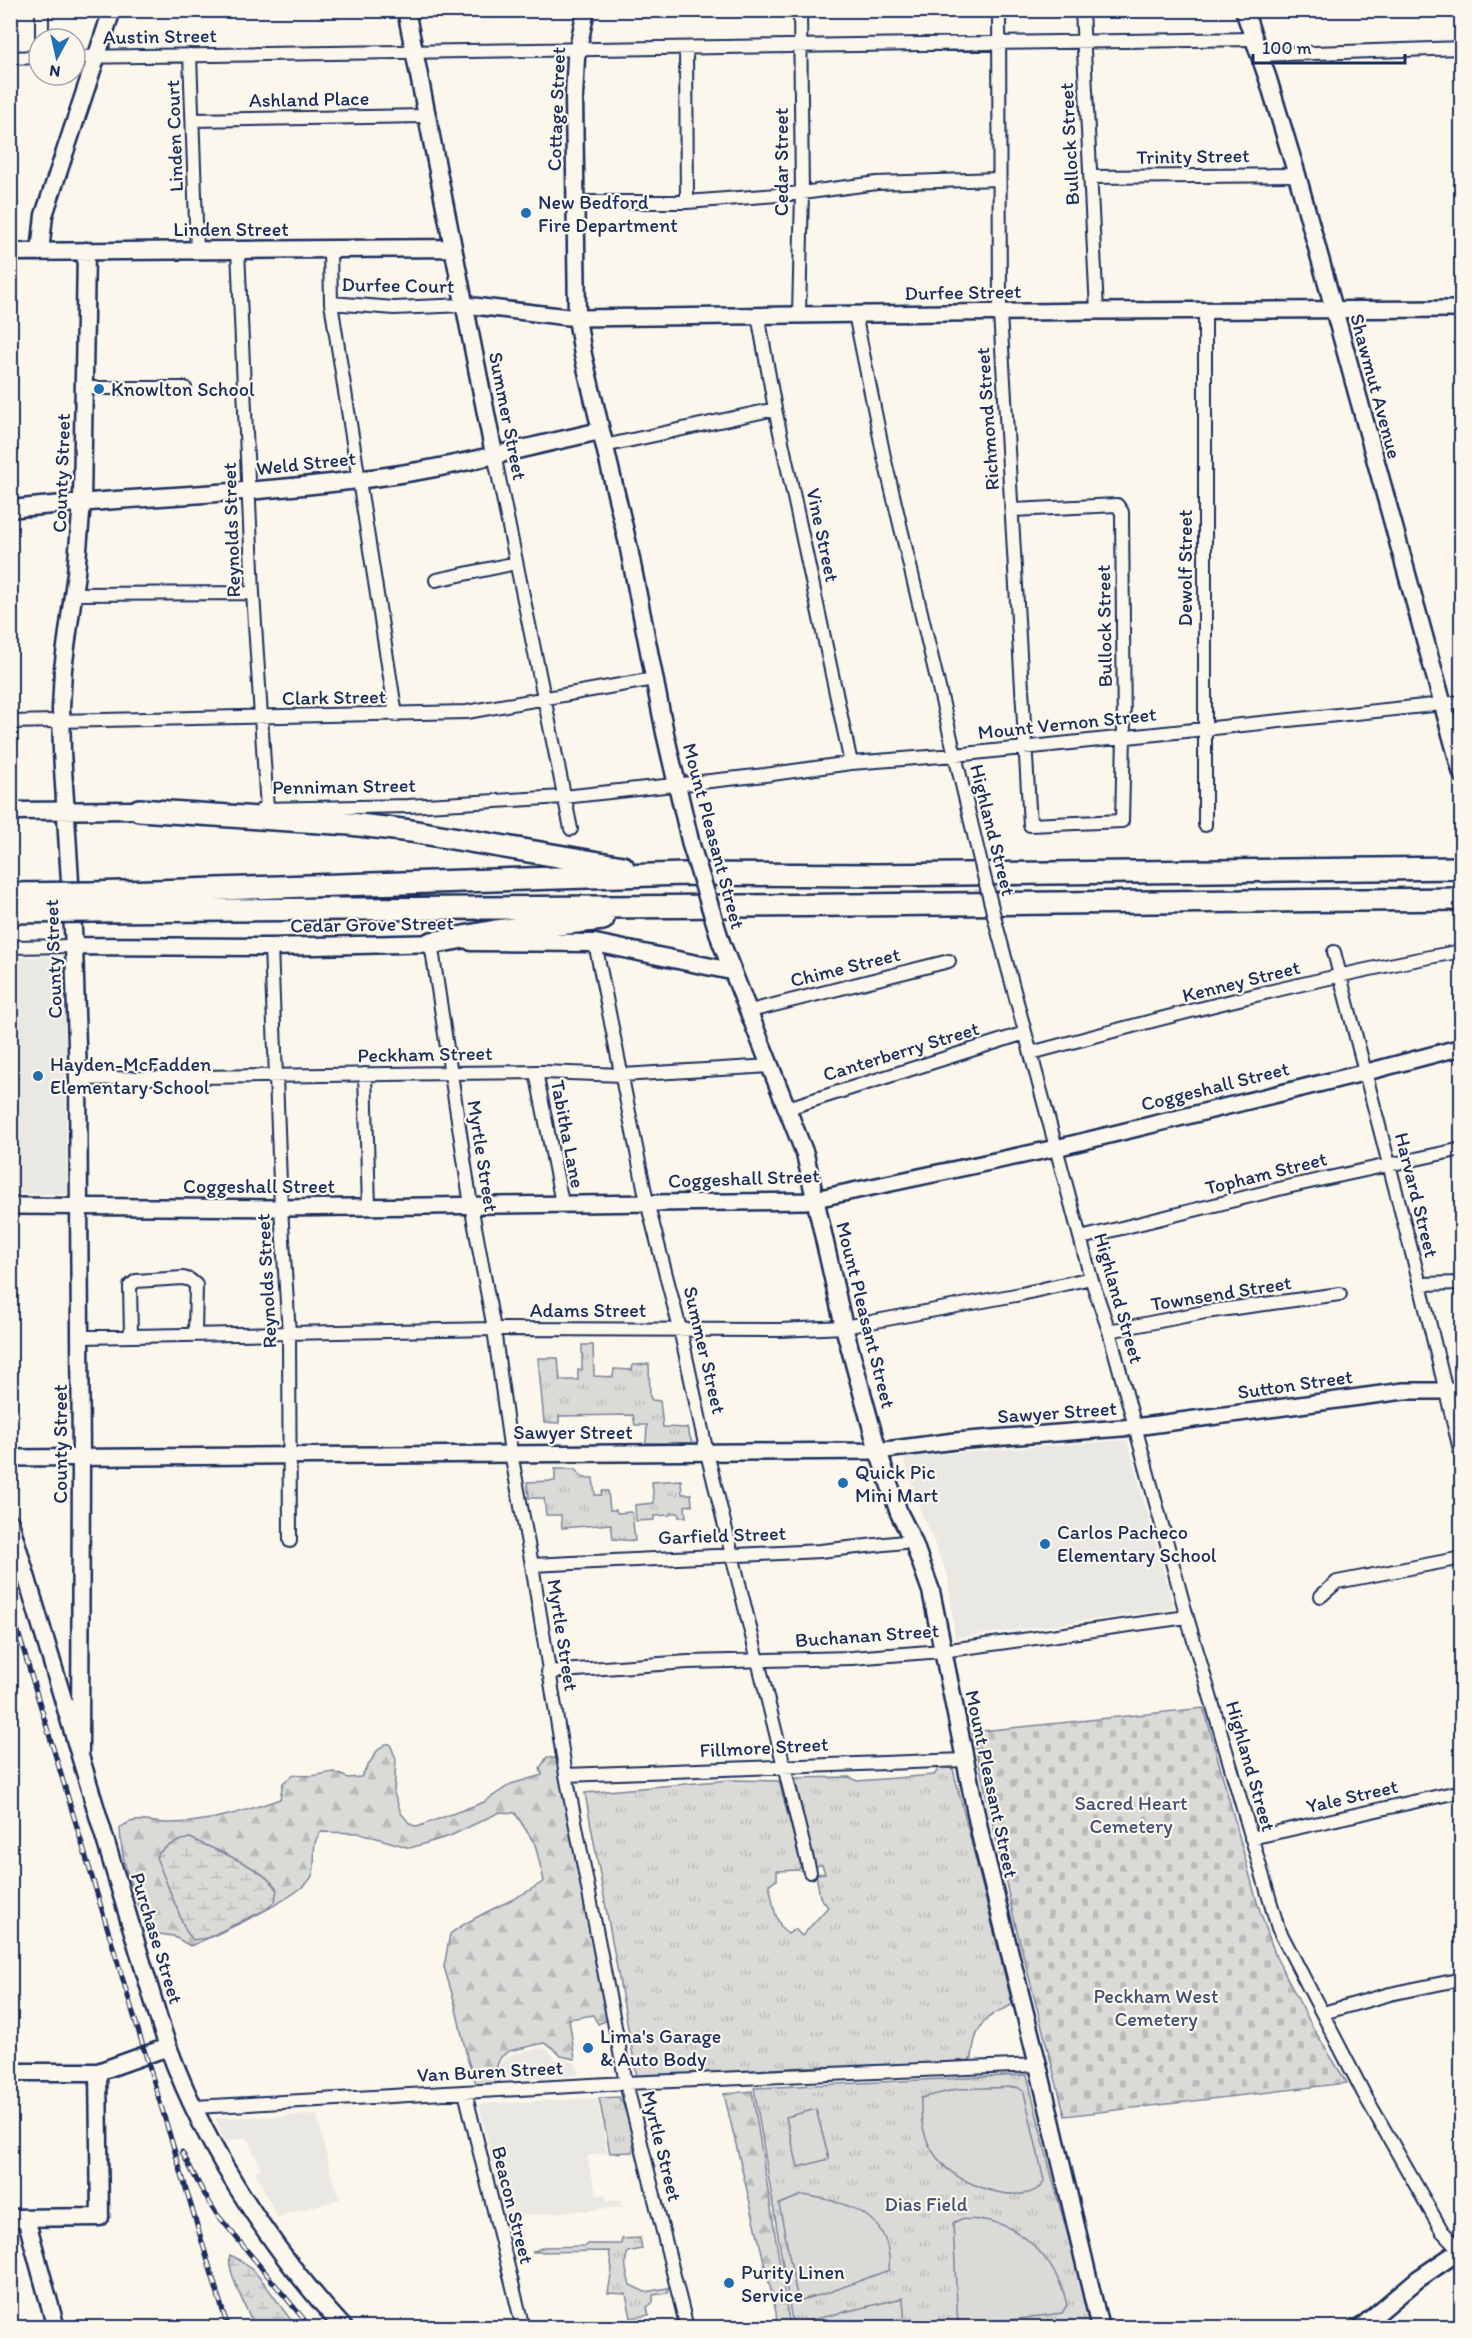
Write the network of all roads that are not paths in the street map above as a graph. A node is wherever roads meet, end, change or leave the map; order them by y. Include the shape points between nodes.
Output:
1 (42, 10) edge
2 (112, 10) edge
3 (406, 10) edge
4 (586, 10) edge
5 (800, 10) edge
6 (999, 10) edge
7 (1082, 10) edge
8 (1244, 10) edge
9 (42, 27) edge
10 (1084, 42) junction
11 (999, 43) junction
12 (800, 46) junction
13 (1257, 47) junction
14 (687, 48) junction
15 (1461, 48) edge
16 (578, 49) junction
17 (415, 52) junction
18 (190, 55) junction
19 (10, 57) edge
20 (27, 57) edge
21 (87, 57) edge
22 (97, 57) junction
23 (426, 116) junction
24 (193, 120) junction
25 (1297, 175) junction
26 (1090, 177) junction
27 (999, 179) junction
28 (802, 193) junction
29 (576, 202) junction
30 (687, 202) junction
31 (452, 248) junction
32 (238, 250) junction
33 (330, 250) junction
34 (86, 251) junction
35 (197, 251) junction
36 (10, 252) edge
37 (40, 252) junction
38 (331, 303) junction
39 (465, 305) junction
40 (1461, 309) edge
41 (1097, 311) junction
42 (1205, 311) junction
43 (1335, 311) junction
44 (1000, 313) junction
45 (799, 314) junction
46 (855, 314) junction
47 (758, 315) junction
48 (577, 318) junction
49 (84, 388) junction
50 (185, 388) dead end
51 (775, 409) junction
52 (603, 438) junction
53 (494, 454) junction
54 (359, 479) junction
55 (250, 490) junction
56 (82, 502) junction
57 (10, 509) edge
58 (1013, 510) junction
59 (516, 563) junction
60 (436, 579) dead end
61 (74, 594) junction
62 (252, 594) junction
63 (654, 679) junction
64 (543, 698) junction
65 (1461, 702) edge
66 (1444, 705) junction
67 (396, 715) junction
68 (261, 718) junction
69 (10, 722) edge
70 (61, 722) junction
71 (1205, 729) junction
72 (1124, 736) junction
73 (1026, 748) junction
74 (954, 755) junction
75 (851, 763) junction
76 (1461, 774) edge
77 (677, 785) junction
78 (564, 797) junction
79 (267, 809) junction
80 (66, 810) junction
81 (139, 810) junction
82 (10, 811) edge
83 (1030, 825) joint
84 (1205, 825) dead end
85 (571, 829) dead end
86 (1461, 868) edge
87 (684, 874) junction
88 (10, 894) edge
89 (1461, 899) edge
90 (92, 902) junction
91 (694, 907) junction
92 (10, 912) edge
93 (431, 943) junction
94 (595, 943) junction
95 (74, 946) junction
96 (10, 947) edge
97 (271, 947) junction
98 (1334, 951) dead end
99 (1461, 951) edge
100 (949, 961) dead end
101 (731, 971) junction
102 (1341, 976) junction
103 (750, 1011) junction
104 (1025, 1033) junction
105 (1461, 1047) edge
106 (1031, 1053) junction
107 (771, 1066) junction
108 (536, 1072) junction
109 (1366, 1072) junction
110 (450, 1073) junction
111 (277, 1074) junction
112 (365, 1074) junction
113 (622, 1075) junction
114 (78, 1079) junction
115 (788, 1108) junction
116 (1056, 1148) junction
117 (1461, 1149) edge
118 (1389, 1164) junction
119 (816, 1199) junction
120 (647, 1202) junction
121 (562, 1203) junction
122 (471, 1205) junction
123 (10, 1206) edge
124 (79, 1206) junction
125 (369, 1207) junction
126 (281, 1208) junction
127 (1081, 1238) junction
128 (1091, 1278) junction
129 (1461, 1283) edge
130 (1420, 1284) junction
131 (1340, 1294) dead end
132 (844, 1327) junction
133 (494, 1329) junction
134 (680, 1329) junction
135 (1109, 1331) junction
136 (195, 1334) junction
137 (289, 1334) junction
138 (131, 1336) junction
139 (80, 1337) junction
140 (1454, 1391) edge
141 (1135, 1427) junction
142 (878, 1451) junction
143 (511, 1453) junction
144 (707, 1453) junction
145 (289, 1455) junction
146 (10, 1458) edge
147 (81, 1458) junction
148 (1461, 1458) edge
149 (10, 1522) edge
150 (290, 1541) dead end
151 (913, 1541) junction
152 (732, 1554) junction
153 (1461, 1558) edge
154 (532, 1564) junction
155 (1321, 1596) dead end
156 (1187, 1617) junction
157 (942, 1651) junction
158 (757, 1661) junction
159 (81, 1666) junction
160 (53, 1670) junction
161 (548, 1672) junction
162 (80, 1751) junction
163 (964, 1760) junction
164 (785, 1765) junction
165 (566, 1775) junction
166 (1461, 1791) edge
167 (1251, 1838) junction
168 (810, 1872) dead end
169 (1461, 1979) edge
170 (1323, 2013) junction
171 (168, 2047) junction
172 (1038, 2064) junction
173 (10, 2072) edge
174 (98, 2072) junction
175 (626, 2083) junction
176 (465, 2092) junction
177 (195, 2107) junction
178 (18, 2218) edge
179 (1461, 2249) edge
180 (56, 2328) edge
181 (344, 2328) edge
182 (524, 2328) edge
183 (687, 2328) edge
184 (1100, 2328) edge
185 (1360, 2328) edge

1 - 9 street
2 - 22 main road
3 - 17 main road, Summer Street
4 - 16 main road, Cottage Street
5 - 12 street, Cedar Street
6 - 11 street, Richmond Street
7 - 10 street, Bullock Street
8 - 13 main road, Shawmut Avenue
10 - 11 street, Austin Street
10 - 13 street, Austin Street
10 - 26 street, Bullock Street
11 - 12 street, Austin Street
11 - 27 street, Richmond Street
12 - 14 street, Austin Street
12 - 28 street, Cedar Street
13 - 15 street, Austin Street
13 - 25 main road, Shawmut Avenue
14 - 16 street, Austin Street
14 - 30 street
16 - 17 street, Austin Street
16 - 29 main road, Cottage Street via 574,97
17 - 18 street, Austin Street
17 - 23 main road, Summer Street
18 - 22 street, Austin Street
18 - 24 street, Linden Court
19 - 20 street
21 - 22 street, Austin Street
22 - 37 main road via 44,215
23 - 24 street, Ashland Place
23 - 31 main road, Summer Street
24 - 35 street, Linden Court
25 - 26 street, Trinity Street
25 - 43 main road, Shawmut Avenue
26 - 41 street, Bullock Street
27 - 28 street via 877,183
27 - 44 street, Richmond Street
28 - 30 street
28 - 45 street, Cedar Street
29 - 30 street
29 - 48 main road, Cottage Street
31 - 33 main road, Linden Street
31 - 39 main road, Summer Street
32 - 33 main road, Linden Street
32 - 35 main road, Linden Street
32 - 55 street, Reynolds Street
33 - 38 street
34 - 35 main road, Linden Street
34 - 37 main road, Linden Street
34 - 49 main road, County Street
36 - 37 main road, Linden Street
38 - 39 street, Durfee Court via 384,308
38 - 54 street
39 - 48 street, Durfee Street
39 - 53 main road, Summer Street
40 - 43 street, Durfee Street
41 - 42 street, Durfee Street
41 - 44 street, Durfee Street
42 - 43 street, Durfee Street
42 - 71 street, Dewolf Street
43 - 66 main road, Shawmut Avenue
44 - 46 street, Durfee Street
44 - 58 street, Richmond Street
45 - 46 street, Durfee Street
45 - 47 street, Durfee Street
46 - 74 street, Highland Street via 884,457
47 - 48 street, Durfee Street
47 - 51 street, Vine Street
48 - 52 main road, Mount Pleasant Street
49 - 50 street
49 - 56 main road, County Street
51 - 52 street
51 - 75 street, Vine Street
52 - 53 main road, Weld Street
52 - 63 main road, Mount Pleasant Street
53 - 54 main road, Weld Street
53 - 59 street, Summer Street
54 - 55 main road, Weld Street
54 - 67 street
55 - 56 main road, Weld Street
55 - 62 street, Reynolds Street
56 - 57 main road, Weld Street
56 - 61 main road, County Street
58 - 72 street, Bullock Street via 1117,505 1122,512
58 - 73 street, Richmond Street
59 - 60 street
59 - 64 street, Summer Street
61 - 62 street
61 - 70 main road, County Street via 63,669
62 - 68 street, Reynolds Street
63 - 64 street, Clark Street
63 - 77 main road, Mount Pleasant Street
64 - 67 street, Clark Street via 467,712
64 - 78 street, Summer Street
65 - 66 street, Mount Vernon Street
66 - 71 street, Mount Vernon Street
66 - 76 main road, Shawmut Avenue
67 - 68 street, Clark Street
68 - 70 street, Clark Street
68 - 79 street, Reynolds Street
69 - 70 street, Clark Street
70 - 80 main road, County Street
71 - 72 street, Mount Vernon Street
71 - 84 street, Dewolf Street
72 - 73 street, Mount Vernon Street
72 - 83 street, Bullock Street via 1122,821
73 - 74 street, Mount Vernon Street
73 - 83 street, Richmond Street
74 - 75 street, Mount Vernon Street
74 - 104 street, Highland Street, bridge
75 - 77 street, Mount Vernon Street
77 - 78 street, Penniman Street
77 - 101 main road, Mount Pleasant Street, bridge via 691,846
78 - 79 street, Penniman Street
78 - 85 street, Summer Street
79 - 81 street, Penniman Street
80 - 81 main road, Penniman Street
80 - 82 main road, Penniman Street
80 - 95 main road, County Street
81 - 87 highway via 411,831 575,860
86 - 87 highway
87 - 90 highway
88 - 90 highway, bridge
89 - 91 highway
90 - 91 highway
90 - 92 highway, bridge
91 - 93 highway via 496,931
93 - 94 main road, Cedar Grove Street
93 - 97 main road, Cedar Grove Street
93 - 110 street, Myrtle Street
94 - 101 main road, Cedar Grove Street
94 - 113 street, Summer Street
95 - 96 street, Cedar Grove Street
95 - 97 main road, Cedar Grove Street
95 - 114 main road, County Street
97 - 111 street, Reynolds Street
98 - 102 street, Harvard Street
99 - 102 street, Kenney Street
100 - 103 street, Chime Street
101 - 103 main road, Mount Pleasant Street
102 - 106 street, Kenney Street
102 - 109 street, Harvard Street
103 - 107 main road, Mount Pleasant Street
104 - 106 street, Highland Street
104 - 115 street, Canterberry Street
105 - 109 street, Coggeshall Street
106 - 116 street, Highland Street
107 - 113 street, Peckham Street
107 - 115 main road, Mount Pleasant Street
108 - 110 street, Peckham Street
108 - 113 street, Peckham Street
108 - 121 street, Tabitha Lane
109 - 116 street, Coggeshall Street
109 - 118 street, Harvard Street
110 - 112 street, Peckham Street
110 - 122 street, Myrtle Street
111 - 112 street, Peckham Street
111 - 114 street, Peckham Street
111 - 126 street, Reynolds Street
112 - 125 street
113 - 120 street, Summer Street
114 - 124 main road, County Street
115 - 119 main road, Mount Pleasant Street
116 - 119 street, Coggeshall Street
116 - 127 street, Highland Street
117 - 118 street, Topham Street
118 - 127 street, Topham Street
118 - 130 street, Harvard Street
119 - 120 street, Coggeshall Street
119 - 132 main road, Mount Pleasant Street
120 - 121 street, Coggeshall Street
120 - 134 street, Summer Street
121 - 122 street, Coggeshall Street
122 - 125 street, Coggeshall Street
122 - 133 street, Myrtle Street
123 - 124 street, Coggeshall Street
124 - 126 street, Coggeshall Street
124 - 139 main road, County Street
125 - 126 street, Coggeshall Street
126 - 137 street, Reynolds Street
127 - 128 street, Highland Street
128 - 132 street, Adams Street
128 - 135 street, Highland Street
129 - 130 street
130 - 140 street, Harvard Street
131 - 135 street, Townsend Street via 1205,1312
132 - 134 street, Adams Street
132 - 142 main road, Mount Pleasant Street
133 - 134 street, Adams Street
133 - 137 street, Adams Street
133 - 143 street, Myrtle Street
134 - 144 street, Summer Street
135 - 141 street, Highland Street
136 - 137 street, Adams Street
136 - 138 street, Adams Street
136 - 138 street via 196,1285 183,1278 136,1281 130,1286
137 - 145 street, Reynolds Street
138 - 139 street, Adams Street
139 - 147 main road, County Street
140 - 141 street, Sutton Street via 1404,1391
140 - 148 street, Harvard Street
141 - 142 street, Sawyer Street
141 - 156 street, Highland Street
142 - 144 street, Sawyer Street
142 - 151 main road, Mount Pleasant Street via 898,1513
143 - 144 street, Sawyer Street
143 - 145 street, Sawyer Street
143 - 154 street, Myrtle Street
144 - 152 street, Summer Street
145 - 147 street, Sawyer Street
145 - 150 street, Reynolds Street
146 - 147 street, Sawyer Street
147 - 159 main road, County Street
149 - 160 main road, Purchase Street
151 - 152 street, Garfield Street via 820,1551
151 - 157 main road, Mount Pleasant Street via 931,1591
152 - 154 street, Garfield Street
152 - 158 street, Summer Street
153 - 155 street via 1337,1582
154 - 161 street, Myrtle Street
156 - 157 street, Buchanan Street
156 - 167 street, Highland Street
157 - 158 street, Buchanan Street
157 - 163 main road, Mount Pleasant Street
158 - 161 street, Buchanan Street
158 - 164 street, Summer Street
159 - 160 main road
159 - 162 main road, County Street
160 - 162 main road, Purchase Street
161 - 165 street, Myrtle Street
162 - 171 main road, Purchase Street
163 - 164 street, Fillmore Street
163 - 172 main road, Mount Pleasant Street
164 - 165 street, Fillmore Street
164 - 168 street, Summer Street
165 - 175 street, Myrtle Street
166 - 167 street, Yale Street
167 - 170 street, Highland Street via 1278,1928
169 - 170 street
170 - 179 street, Highland Street via 1416,2188 1442,2231
171 - 174 main road
171 - 177 main road, Purchase Street
172 - 175 street, Van Buren Street
172 - 184 main road, Mount Pleasant Street
173 - 174 main road
174 - 178 main road via 100,2217
175 - 176 street, Van Buren Street
175 - 183 street, Myrtle Street
176 - 177 street, Van Buren Street
176 - 182 street, Beacon Street
177 - 181 main road, Purchase Street via 231,2177 257,2217
178 - 180 main road
179 - 185 main road

